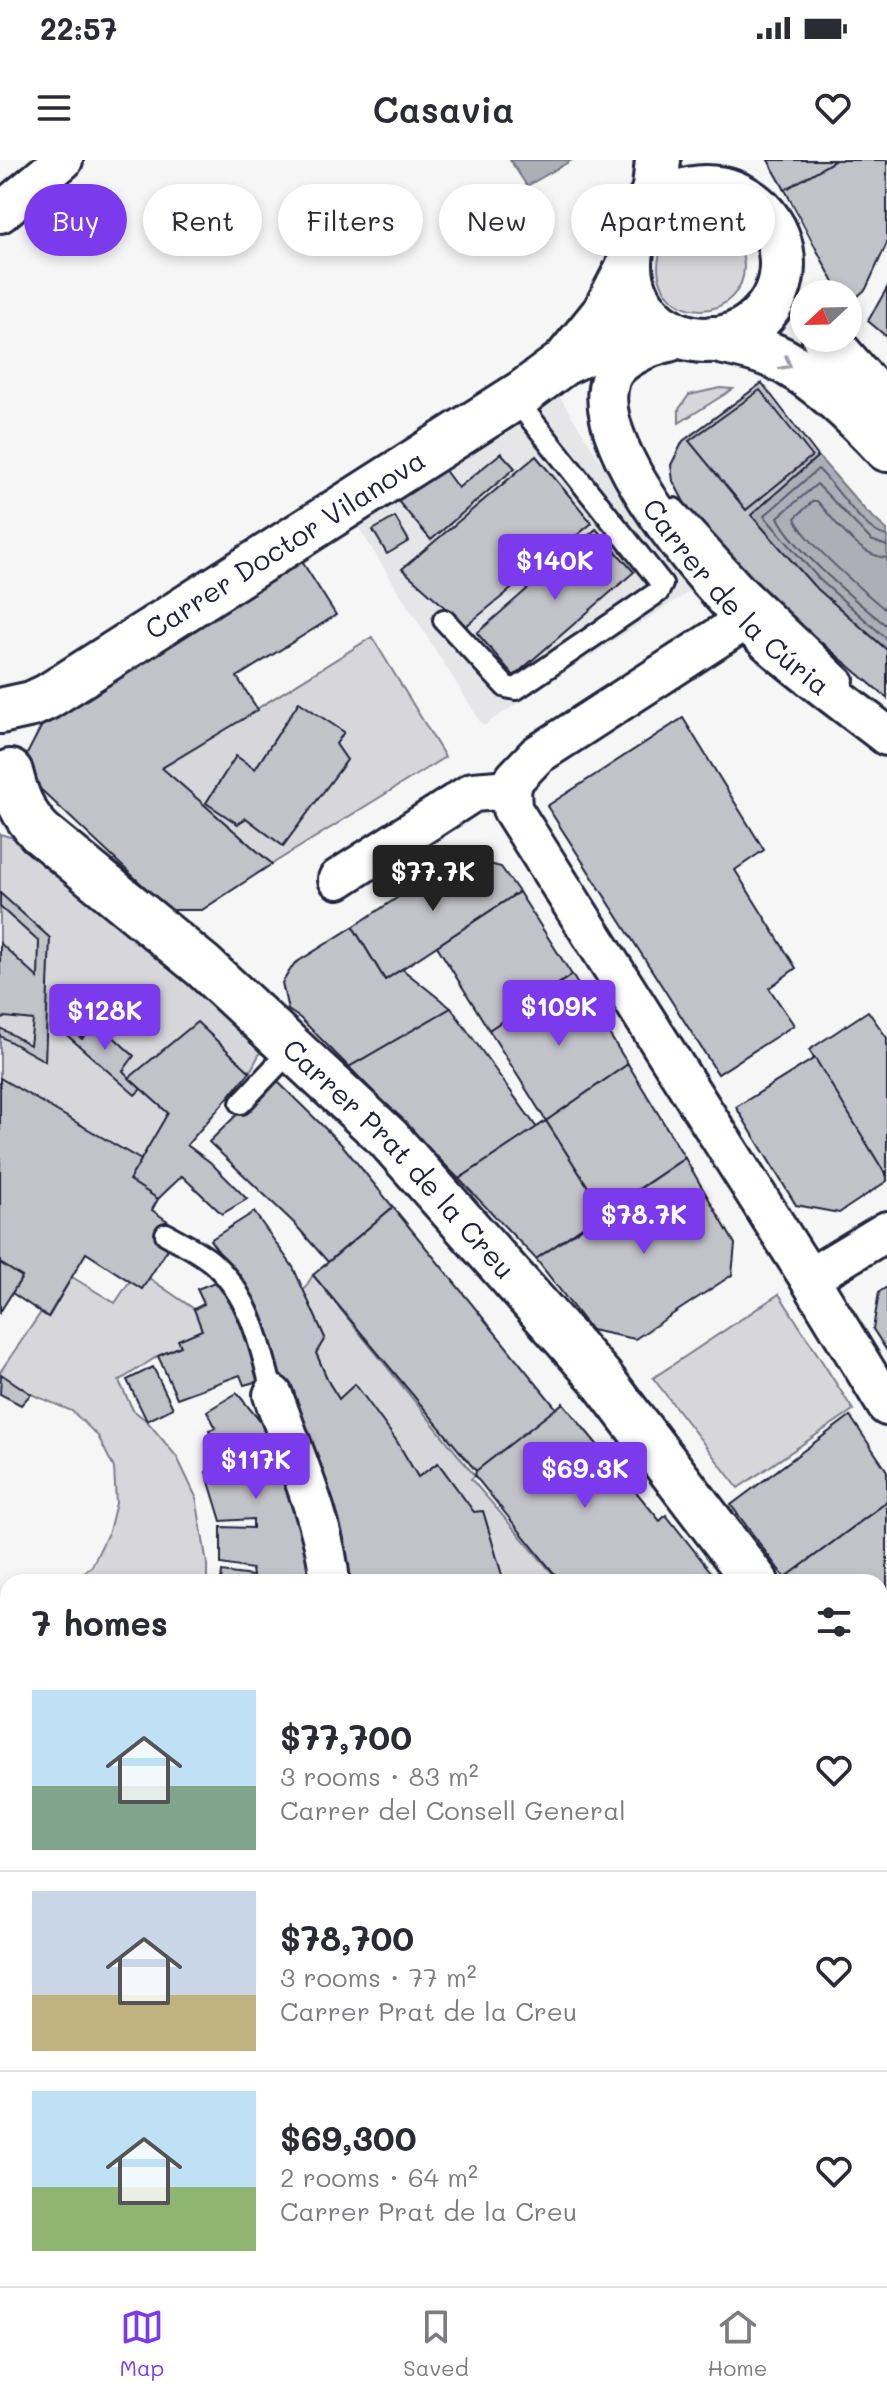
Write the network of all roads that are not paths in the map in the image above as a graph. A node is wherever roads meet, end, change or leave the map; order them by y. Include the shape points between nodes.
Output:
1 (63, 160) edge
2 (658, 160) edge
3 (714, 160) edge
4 (655, 184) edge
5 (732, 184) edge
6 (0, 213) edge
7 (775, 235) edge
8 (631, 256) edge
9 (630, 264) junction
10 (781, 270) junction
11 (790, 285) edge
12 (690, 336) junction
13 (837, 352) edge
14 (563, 363) junction
15 (887, 409) edge
16 (527, 414) dead end
17 (613, 435) junction
18 (887, 449) edge
19 (747, 619) junction
20 (444, 620) dead end
21 (0, 697) edge
22 (47, 697) junction
23 (0, 711) edge
24 (887, 714) edge
25 (887, 736) edge
26 (5, 761) edge
27 (502, 789) junction
28 (20, 824) edge
29 (338, 879) dead end
30 (292, 1049) junction
31 (241, 1103) dead end
32 (887, 1231) edge
33 (166, 1234) dead end
34 (809, 1278) junction
35 (273, 1395) joint
36 (887, 1406) edge
37 (329, 1574) edge
38 (750, 1574) edge

1 - 6 street
2 - 4 main road
3 - 5 main road
7 - 10 main road
8 - 9 main road
9 - 12 main road via 633,284 653,318
9 - 14 main road, Carrer Doctor Vilanova via 605,312
10 - 11 main road
10 - 12 main road via 777,290 760,317 743,330
12 - 14 main road, Carrer Doctor Vilanova via 595,348
12 - 17 street, Carrer de la Cúria via 652,346 622,363 610,377 605,406
12 -> 18 main road via 788,363
13 - 15 main road
14 - 22 main road, Carrer Doctor Vilanova
16 - 20 lane via 662,584 658,592 516,689 506,687
17 - 19 street, Carrer de la Cúria via 649,502
17 - 24 lane, Carrer de la Cúria via 747,589 830,670
19 - 25 street, Carrer de la Cúria via 776,649
19 - 27 street via 537,755
21 - 22 main road
22 - 23 main road, Carrer Doctor Vilanova
22 - 26 main road
26 - 28 main road, Carrer Prat de la Creu via 26,817
27 - 29 street via 473,792
27 - 34 street
28 - 30 main road, Carrer Prat de la Creu via 203,966
30 - 31 lane
30 - 38 main road, Carrer Prat de la Creu via 425,1178 600,1377
32 - 34 street
33 - 35 lane via 213,1263 236,1288 258,1333
34 - 36 street
35 - 37 street via 319,1526

